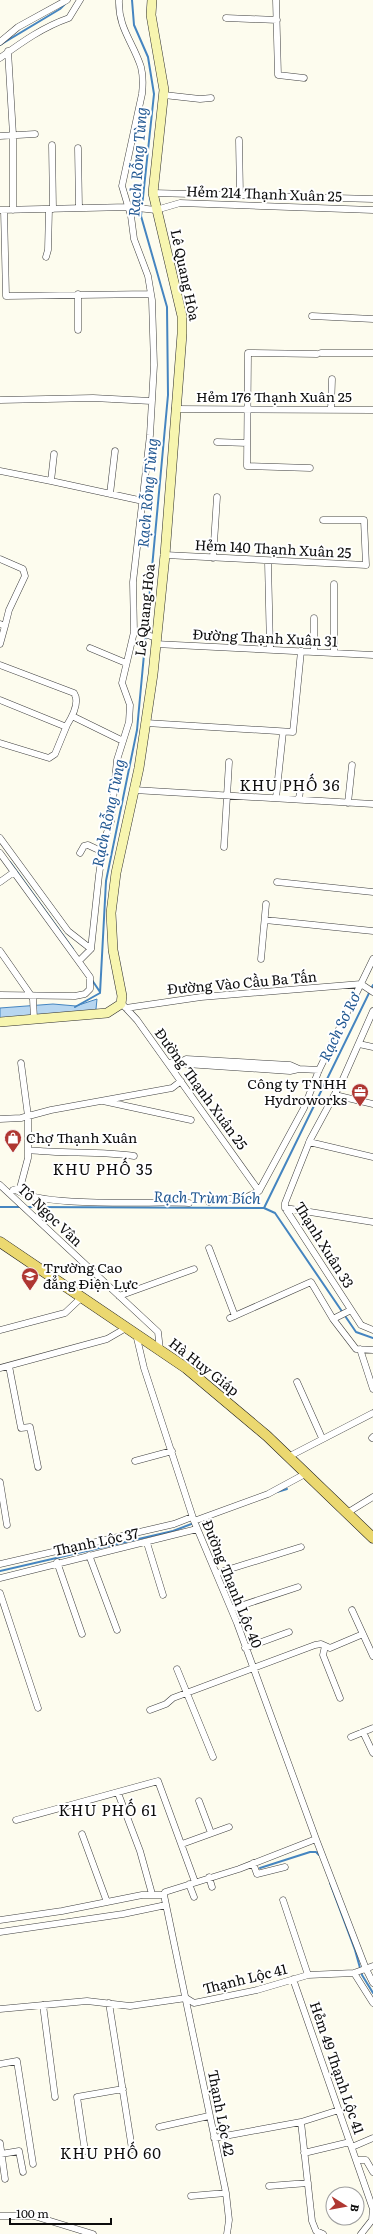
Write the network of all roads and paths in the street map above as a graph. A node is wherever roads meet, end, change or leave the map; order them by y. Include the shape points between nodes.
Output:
1 (67, 0) edge
2 (80, 0) edge
3 (119, 0) edge
4 (152, 0) edge
5 (276, 0) edge
6 (226, 18) dead end
7 (277, 20) junction
8 (0, 42) edge
9 (8, 52) junction
10 (0, 58) edge
11 (304, 78) dead end
12 (164, 95) junction
13 (211, 98) dead end
14 (35, 134) dead end
15 (13, 135) junction
16 (0, 136) edge
17 (239, 140) dead end
18 (52, 145) dead end
19 (78, 148) dead end
20 (153, 193) junction
21 (240, 195) junction
22 (373, 199) edge
23 (130, 207) junction
24 (79, 208) junction
25 (154, 208) junction
26 (51, 209) junction
27 (2, 210) edge
28 (14, 210) junction
29 (373, 210) edge
30 (46, 257) dead end
31 (78, 294) junction
32 (151, 294) junction
33 (312, 316) dead end
34 (373, 319) edge
35 (78, 330) dead end
36 (373, 353) edge
37 (332, 379) dead end
38 (0, 400) edge
39 (151, 401) junction
40 (175, 409) junction
41 (248, 409) junction
42 (331, 410) junction
43 (373, 410) edge
44 (217, 442) dead end
45 (247, 443) junction
46 (115, 451) dead end
47 (54, 454) dead end
48 (310, 468) dead end
49 (0, 471) edge
50 (51, 481) junction
51 (110, 494) junction
52 (217, 497) dead end
53 (143, 501) junction
54 (323, 520) dead end
55 (164, 555) junction
56 (213, 558) junction
57 (0, 559) edge
58 (268, 562) junction
59 (334, 584) dead end
60 (314, 618) dead end
61 (2, 625) edge
62 (136, 630) junction
63 (154, 640) junction
64 (0, 644) edge
65 (90, 648) dead end
66 (270, 649) junction
67 (301, 651) junction
68 (314, 652) junction
69 (334, 653) junction
70 (373, 655) edge
71 (126, 663) junction
72 (0, 665) edge
73 (0, 700) edge
74 (72, 716) junction
75 (146, 723) junction
76 (67, 725) junction
77 (283, 732) junction
78 (123, 741) junction
79 (0, 743) edge
80 (229, 762) dead end
81 (352, 766) dead end
82 (301, 783) dead end
83 (134, 790) junction
84 (227, 795) junction
85 (276, 798) junction
86 (299, 799) junction
87 (348, 803) junction
88 (373, 804) edge
89 (0, 838) edge
90 (224, 848) dead end
91 (100, 851) junction
92 (0, 853) edge
93 (80, 853) dead end
94 (14, 872) junction
95 (0, 882) edge
96 (277, 882) dead end
97 (373, 892) edge
98 (266, 904) dead end
99 (265, 920) junction
100 (373, 931) edge
101 (91, 949) junction
102 (0, 951) edge
103 (261, 959) dead end
104 (373, 959) edge
105 (79, 961) junction
106 (361, 984) junction
107 (373, 992) edge
108 (0, 995) edge
109 (32, 997) junction
110 (124, 1006) junction
111 (373, 1011) edge
112 (34, 1017) junction
113 (0, 1022) edge
114 (359, 1044) junction
115 (373, 1047) edge
116 (21, 1062) dead end
117 (168, 1063) junction
118 (319, 1070) junction
119 (181, 1081) junction
120 (335, 1095) junction
121 (100, 1100) junction
122 (373, 1104) edge
123 (28, 1116) junction
124 (0, 1119) edge
125 (191, 1120) dead end
126 (309, 1142) junction
127 (28, 1150) junction
128 (134, 1156) dead end
129 (373, 1157) edge
130 (0, 1185) edge
131 (16, 1190) junction
132 (259, 1191) junction
133 (10, 1195) junction
134 (209, 1202) dead end
135 (189, 1203) dead end
136 (285, 1208) junction
137 (373, 1222) edge
138 (0, 1242) edge
139 (209, 1248) dead end
140 (194, 1269) dead end
141 (119, 1296) junction
142 (82, 1297) junction
143 (351, 1310) junction
144 (333, 1319) junction
145 (126, 1328) junction
146 (0, 1330) edge
147 (373, 1330) edge
148 (136, 1334) junction
149 (360, 1349) junction
150 (160, 1350) junction
151 (373, 1350) edge
152 (9, 1366) junction
153 (0, 1368) edge
154 (297, 1382) dead end
155 (373, 1389) edge
156 (373, 1413) edge
157 (322, 1438) junction
158 (172, 1452) junction
159 (288, 1457) junction
160 (135, 1461) dead end
161 (38, 1467) dead end
162 (305, 1474) junction
163 (0, 1482) edge
164 (373, 1497) edge
165 (347, 1513) junction
166 (195, 1523) junction
167 (7, 1525) dead end
168 (373, 1538) edge
169 (146, 1543) junction
170 (301, 1546) dead end
171 (90, 1555) junction
172 (57, 1562) junction
173 (0, 1564) edge
174 (217, 1573) junction
175 (0, 1578) edge
176 (298, 1587) dead end
177 (0, 1593) edge
178 (163, 1595) dead end
179 (231, 1609) junction
180 (352, 1610) dead end
181 (117, 1630) dead end
182 (289, 1632) dead end
183 (82, 1634) dead end
184 (364, 1634) junction
185 (371, 1643) edge
186 (325, 1646) junction
187 (246, 1648) junction
188 (373, 1656) edge
189 (253, 1668) junction
190 (177, 1669) dead end
191 (186, 1693) junction
192 (340, 1698) dead end
193 (38, 1708) dead end
194 (150, 1710) dead end
195 (373, 1728) edge
196 (363, 1732) junction
197 (351, 1738) dead end
198 (373, 1753) edge
199 (213, 1757) dead end
200 (118, 1793) junction
201 (199, 1801) dead end
202 (16, 1820) dead end
203 (229, 1826) dead end
204 (211, 1833) junction
205 (82, 1834) dead end
206 (316, 1839) junction
207 (182, 1844) junction
208 (253, 1863) junction
209 (285, 1867) dead end
210 (239, 1869) junction
211 (242, 1876) dead end
212 (209, 1878) junction
213 (196, 1882) junction
214 (189, 1884) junction
215 (212, 1887) dead end
216 (152, 1894) junction
217 (164, 1895) junction
218 (194, 1897) dead end
219 (283, 1900) dead end
220 (107, 1902) junction
221 (166, 1905) junction
222 (0, 1920) edge
223 (0, 1932) edge
224 (373, 1966) edge
225 (366, 1970) junction
226 (354, 1973) junction
227 (308, 1975) junction
228 (293, 1979) junction
229 (373, 1983) edge
230 (186, 1998) junction
231 (109, 2002) junction
232 (373, 2004) edge
233 (43, 2005) junction
234 (0, 2009) edge
235 (0, 2064) edge
236 (122, 2089) junction
237 (55, 2097) dead end
238 (339, 2110) junction
239 (209, 2116) junction
240 (301, 2122) junction
241 (159, 2127) dead end
242 (214, 2138) junction
243 (373, 2138) edge
244 (0, 2143) edge
245 (351, 2145) junction
246 (132, 2149) dead end
247 (85, 2151) dead end
248 (304, 2153) junction
249 (1, 2154) junction
250 (356, 2160) junction
251 (1, 2161) edge
252 (33, 2164) dead end
253 (23, 2172) dead end
254 (373, 2172) edge
255 (5, 2179) dead end
256 (308, 2183) junction
257 (269, 2186) dead end
258 (226, 2194) junction
259 (191, 2196) dead end
260 (0, 2216) edge
261 (93, 2234) edge
262 (227, 2234) edge
263 (323, 2234) edge
264 (362, 2234) edge

1 - 8 street via 18,27
2 - 9 street via 69,18 52,24
3 - 23 street via 123,29 141,68 143,81 122,186
4 - 12 street, Lê Quang Hòa via 151,15 163,76
5 - 7 street
6 - 7 street
7 - 11 street via 278,75
9 - 10 street
9 - 15 street
12 - 13 street
12 - 20 street, Lê Quang Hòa
14 - 15 street
15 - 16 street
15 - 28 street
17 - 21 street
18 - 26 street
19 - 24 street
20 - 21 street
20 - 25 street, Lê Quang Hòa
21 - 22 street
23 - 24 street
23 - 25 street
23 - 32 street via 134,239 148,276
24 - 26 street
25 - 29 street, Hẻm 214 Thạnh Xuân 25 via 180,202
25 - 40 street, Lê Quang Hòa via 182,322
26 - 28 street
26 - 30 street
27 - 28 street
27 - 31 street via 6,296
31 - 32 street
31 - 35 street
32 - 39 street via 154,365
33 - 34 street
36 - 41 street via 248,353
37 - 42 street
38 - 39 street via 93,398
39 - 53 street
40 - 41 street, Hẻm 176 Thạnh Xuân 25
40 - 55 street, Lê Quang Hòa
41 - 42 street, Hẻm 176 Thạnh Xuân 25
41 - 45 street
42 - 43 street, Hẻm 176 Thạnh Xuân 25
44 - 45 street
45 - 48 street via 247,466
46 - 51 street
47 - 50 street
49 - 50 street
50 - 51 street
51 - 53 street
52 - 56 street
53 - 62 street via 133,582
54 - 58 street, Hẻm 140 Thạnh Xuân 25 via 364,520 366,565
55 - 56 street, Hẻm 140 Thạnh Xuân 25
55 - 63 street, Lê Quang Hòa
56 - 58 street, Hẻm 140 Thạnh Xuân 25
57 - 61 street via 23,569 25,576
58 - 66 street
59 - 69 street
60 - 68 street
61 - 64 street
62 - 63 street, Đường Thạnh Xuân 31
62 - 71 street
63 - 66 street, Đường Thạnh Xuân 31
63 - 75 street, Lê Quang Hòa
65 - 71 street
66 - 67 street, Đường Thạnh Xuân 31
67 - 68 street, Đường Thạnh Xuân 31
67 - 77 street via 293,732
68 - 69 street, Đường Thạnh Xuân 31
69 - 70 street, Đường Thạnh Xuân 31
71 - 78 street via 122,683 130,706
72 - 74 street via 74,693 76,700
73 - 76 street
74 - 76 street
74 - 78 street
75 - 77 street
75 - 83 street, Lê Quang Hòa
76 - 79 street via 54,754 49,758
77 - 85 street
78 - 91 street via 117,760 111,821
80 - 84 street
81 - 87 street
82 - 86 street
83 - 84 street
83 - 110 street, Lê Quang Hòa via 116,874 111,913 112,950
84 - 85 street
84 - 90 street
85 - 86 street
86 - 87 street
87 - 88 street
89 - 101 street via 68,931
91 - 93 street via 88,845 84,846
91 - 101 street
92 - 94 street
94 - 95 street
94 - 105 street
96 - 97 street
98 - 99 street
99 - 100 street
99 - 103 street
101 - 105 street
102 - 109 street
104 - 106 street
105 - 109 street via 92,983 85,994
106 - 107 street
106 - 110 street, Đường Vào Cầu Ba Tấn
106 - 118 street
108 - 109 street
109 - 112 street
110 - 112 street via 107,1013
110 - 117 street, Đường Thạnh Xuân 25
111 - 114 street, Thạnh Xuân 33
112 - 113 street
114 - 115 street
114 - 120 street, Thạnh Xuân 33
116 - 123 street
117 - 118 street
117 - 119 street, Đường Thạnh Xuân 25
118 - 132 street via 304,1108
119 - 121 street via 172,1088
119 - 132 street, Đường Thạnh Xuân 25
120 - 122 street
120 - 126 street, Thạnh Xuân 33
121 - 123 street
121 - 125 street
123 - 124 street
123 - 127 street
126 - 129 street
126 - 136 street, Thạnh Xuân 33 via 288,1191
127 - 128 street
127 - 131 street via 20,1188
130 - 133 street, Tô Ngọc Vân
131 - 133 street
131 - 135 street via 27,1196 83,1201
132 - 134 street via 244,1198
133 - 141 street, Tô Ngọc Vân
136 - 137 street
136 - 143 street, Thạnh Xuân 33
138 - 142 main road, Hà Huy Giáp
139 - 144 street via 233,1317 311,1282
140 - 141 street
141 - 150 street, Tô Ngọc Vân via 158,1332
142 - 145 main road, Hà Huy Giáp
142 - 146 street via 65,1312
143 - 144 street
143 - 147 street, Thạnh Xuân 33 via 361,1325
144 - 149 street via 356,1349
145 - 148 main road, Hà Huy Giáp
145 - 152 street via 107,1339
148 - 150 main road, Hà Huy Giáp
148 - 158 street, Đường Thạnh Lộc 40 via 144,1368
149 - 151 street
149 - 155 street
150 - 159 main road, Hà Huy Giáp via 186,1368
152 - 153 street
152 - 161 street via 21,1428 30,1427
154 - 157 street
156 - 157 street
157 - 159 street
158 - 160 street
158 - 166 street, Đường Thạnh Lộc 40
159 - 162 main road, Hà Huy Giáp
162 - 165 main road, Hà Huy Giáp
162 - 166 street via 268,1494
163 - 167 street
164 - 165 street
165 - 168 main road, Hà Huy Giáp
166 - 169 street, Thạnh Lộc 37
166 - 173 street via 174,1524
166 - 174 street, Đường Thạnh Lộc 40
169 - 171 street, Thạnh Lộc 37
169 - 178 street
170 - 174 street
171 - 172 street, Thạnh Lộc 37
171 - 181 street
172 - 175 street, Thạnh Lộc 37
172 - 183 street
174 - 179 street, Đường Thạnh Lộc 40
176 - 179 street
177 - 193 street
179 - 187 street, Đường Thạnh Lộc 40
180 - 184 street
182 - 187 street
184 - 185 street
184 - 186 street via 330,1648
185 - 188 street
186 - 189 street via 319,1644
186 - 192 street via 323,1655
187 - 189 street, Đường Thạnh Lộc 40
189 - 191 street
189 - 206 street, Đường Thạnh Lộc 40
190 - 191 street
191 - 194 street
191 - 199 street
195 - 196 street
196 - 197 street
196 - 198 street
200 - 202 street
200 - 207 street via 158,1781
200 - 216 street via 140,1851
201 - 204 street
203 - 204 street
204 - 207 street
205 - 220 street
206 - 208 street
206 - 225 street, Đường Thạnh Lộc 40
207 - 213 street
208 - 209 street via 257,1874
208 - 210 street
210 - 211 street
210 - 212 street
212 - 213 street
212 - 215 street
213 - 214 street
214 - 217 street via 165,1892
214 - 218 street
216 - 217 street
216 - 220 street
217 - 221 street
219 - 227 street
220 - 222 street
221 - 223 street
221 - 230 street
224 - 225 street
225 - 226 street, Thạnh Lộc 41
225 - 229 street, Đường Thạnh Lộc 40
226 - 227 street, Thạnh Lộc 41
226 - 232 street
227 - 228 street, Thạnh Lộc 41
228 - 230 street, Thạnh Lộc 41 via 210,2001 194,2003
228 - 238 street, Hẻm 49 Thạnh Lộc 41
230 - 231 street, Thạnh Lộc 41 via 130,2006
230 - 239 street, Thạnh Lộc 42
231 - 233 street, Thạnh Lộc 41
231 - 236 street
233 - 234 street, Thạnh Lộc 41
233 - 237 street
235 - 252 street via 17,2061
236 - 246 street
236 - 247 street via 77,2097
238 - 240 street
238 - 245 street, Hẻm 49 Thạnh Lộc 41
239 - 241 street
239 - 242 street, Thạnh Lộc 42
240 - 242 street
240 - 248 street
242 - 258 street, Thạnh Lộc 42
243 - 245 street
244 - 249 street
245 - 248 street
245 - 250 street, Hẻm 49 Thạnh Lộc 41
248 - 256 street
249 - 251 street
249 - 253 street via 19,2151
250 - 254 street via 366,2160
250 - 264 street, Hẻm 49 Thạnh Lộc 41 via 373,2209 372,2220
251 - 255 street
256 - 257 street
256 - 263 street via 315,2229
258 - 259 street
258 - 262 street, Thạnh Lộc 42 via 229,2220
260 - 261 street via 34,2216

